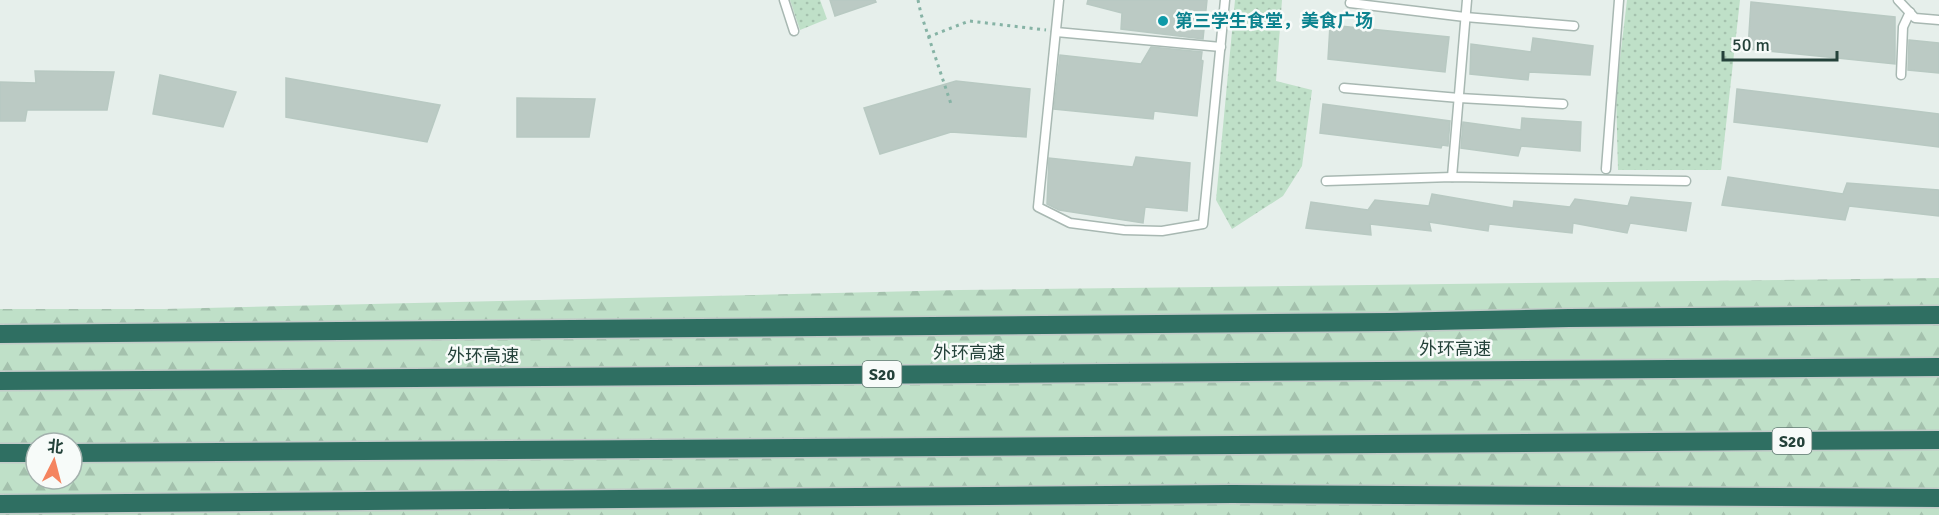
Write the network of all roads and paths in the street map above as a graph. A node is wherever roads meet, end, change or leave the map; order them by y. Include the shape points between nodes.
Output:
1 (784, 0) edge
2 (918, 0) edge
3 (1059, 0) edge
4 (1226, 0) edge
5 (1467, 0) edge
6 (1619, 0) edge
7 (1898, 0) edge
8 (1350, 3) dead end
9 (1910, 12) junction
10 (1465, 17) junction
11 (1939, 20) edge
12 (1574, 26) dead end
13 (794, 31) dead end
14 (1056, 32) junction
15 (928, 37) junction
16 (1221, 47) junction
17 (1901, 75) dead end
18 (1344, 88) dead end
19 (1458, 98) junction
20 (1563, 104) dead end
21 (952, 107) dead end
22 (1606, 169) dead end
23 (1452, 177) junction
24 (1326, 181) dead end
25 (1686, 181) dead end
26 (1939, 315) edge
27 (0, 334) edge
28 (1939, 367) edge
29 (0, 381) edge
30 (1939, 440) edge
31 (0, 453) edge
32 (24, 453) edge
33 (84, 453) edge
34 (1939, 498) edge
35 (0, 504) edge

1 - 13 lane
2 - 15 path
3 - 14 lane
4 - 16 lane
5 - 10 lane
6 - 22 lane
7 - 9 lane
8 - 10 lane
9 - 11 lane via 1916,18
9 - 17 lane via 1903,27
10 - 12 lane
10 - 19 lane
14 - 15 path via 969,21
14 - 16 lane
14 - 16 lane via 1038,207 1070,223 1124,230 1162,231 1203,224
15 - 21 path
18 - 19 lane
19 - 20 lane
19 - 23 lane
23 - 24 lane
23 - 25 lane
26 - 27 highway
28 - 29 highway, 外环高速 / S20
30 - 33 highway, S20
31 - 32 highway
34 - 35 highway via 1232,494

